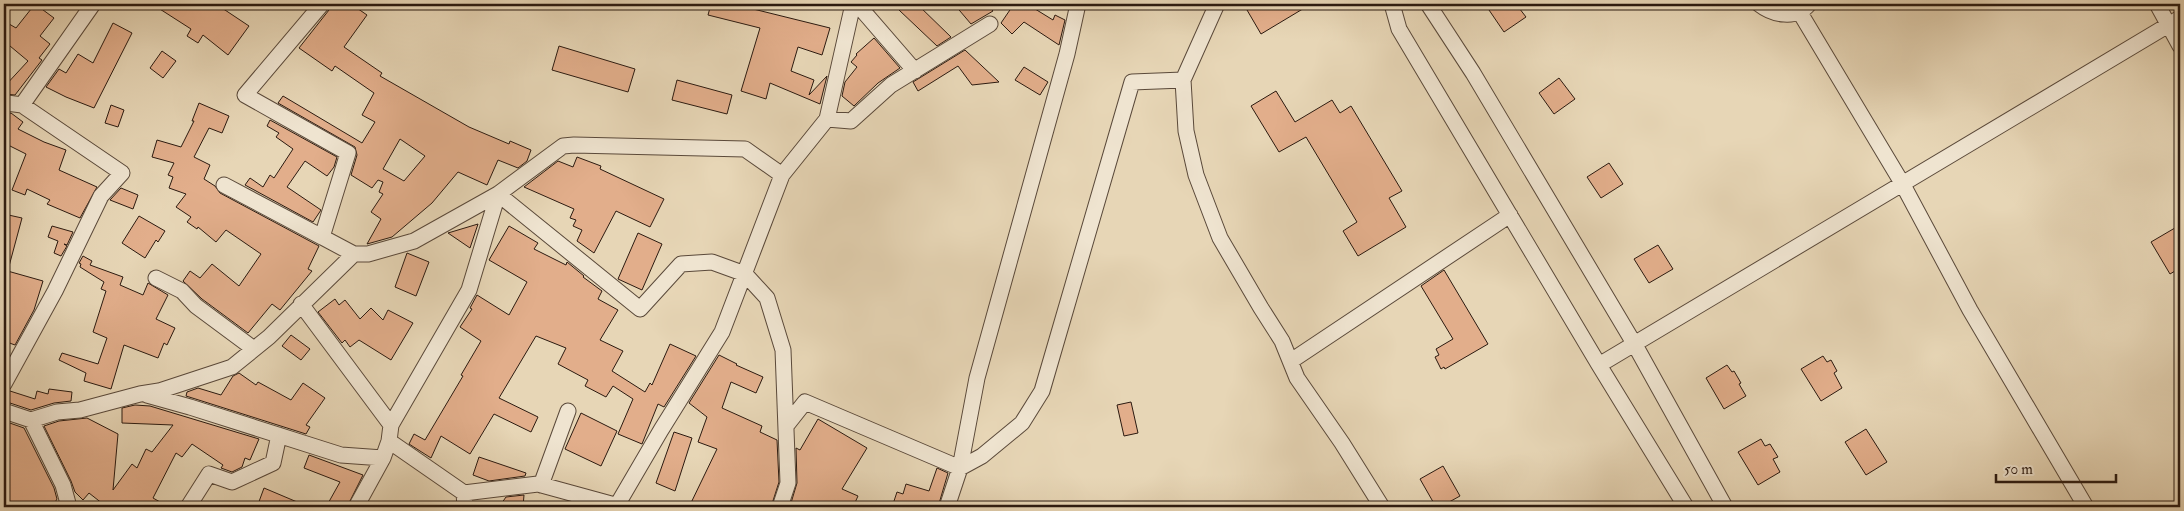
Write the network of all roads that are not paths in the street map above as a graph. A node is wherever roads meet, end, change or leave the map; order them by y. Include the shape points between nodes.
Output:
1 (93, 4) edge
2 (322, 4) edge
3 (853, 4) edge
4 (857, 4) edge
5 (1078, 4) edge
6 (1217, 4) edge
7 (1392, 4) edge
8 (1428, 4) edge
9 (1759, 4) edge
10 (2156, 4) edge
11 (1804, 8) edge
12 (2175, 22) edge
13 (990, 24) dead end
14 (2180, 46) edge
15 (915, 71) junction
16 (1183, 80) junction
17 (22, 105) junction
18 (4, 107) edge
19 (827, 119) junction
20 (782, 175) junction
21 (1902, 184) junction
22 (224, 185) dead end
23 (498, 194) junction
24 (1510, 215) junction
25 (322, 237) junction
26 (354, 254) junction
27 (745, 274) junction
28 (156, 278) dead end
29 (301, 304) junction
30 (1635, 345) junction
31 (254, 349) junction
32 (1291, 361) junction
33 (1599, 365) junction
34 (4, 384) edge
35 (140, 394) junction
36 (4, 411) edge
37 (568, 411) dead end
38 (31, 420) junction
39 (391, 425) junction
40 (786, 426) junction
41 (279, 435) junction
42 (390, 441) junction
43 (383, 458) junction
44 (960, 468) junction
45 (541, 485) junction
46 (465, 500) edge
47 (69, 507) edge
48 (188, 507) edge
49 (356, 507) edge
50 (618, 507) edge
51 (780, 507) edge
52 (947, 507) edge
53 (1382, 507) edge
54 (1686, 507) edge
55 (1725, 507) edge
56 (2086, 507) edge

1 - 17 street
2 - 25 street via 245,95 348,153
3 - 19 street
4 - 15 street
5 - 44 street via 977,378
6 - 16 street
7 - 24 street via 1399,29
8 - 30 street via 1473,72
9 - 11 street via 1781,15
10 - 12 street
11 - 21 street
12 - 14 street
12 - 21 street
13 - 15 street
15 - 19 street via 891,85 851,121
16 - 32 street via 1186,131 1196,175 1220,238
16 - 44 street via 1132,82 1042,391 1022,422 982,456
17 - 18 street via 7,103
17 - 34 street via 122,173 102,196
19 - 20 street
20 - 23 street via 745,149 574,145 555,151
20 - 27 street
21 - 30 street
21 - 56 street via 1970,310
22 - 25 street
23 - 26 street via 414,241 368,254
23 - 27 street via 640,309 681,264 712,262
23 - 39 street via 469,290
24 - 32 street
24 - 33 street
25 - 26 street
26 - 29 street
27 - 40 street via 767,298 783,350
27 - 50 street via 722,332
28 - 31 street via 182,291 196,306
29 - 31 street
29 - 39 street
30 - 33 street
30 - 55 street
31 - 35 street via 232,368
32 - 53 street via 1297,378
33 - 54 street
35 - 38 street
35 - 41 street
36 - 38 street
37 - 45 street
38 - 47 street via 63,485
39 - 42 street
40 - 44 street via 806,402
40 - 51 street via 788,483
41 - 43 street via 342,456
41 - 48 street via 273,463 232,482 209,474
42 - 43 street
42 - 46 street
43 - 49 street
44 - 52 street
45 - 46 street
45 - 50 street

